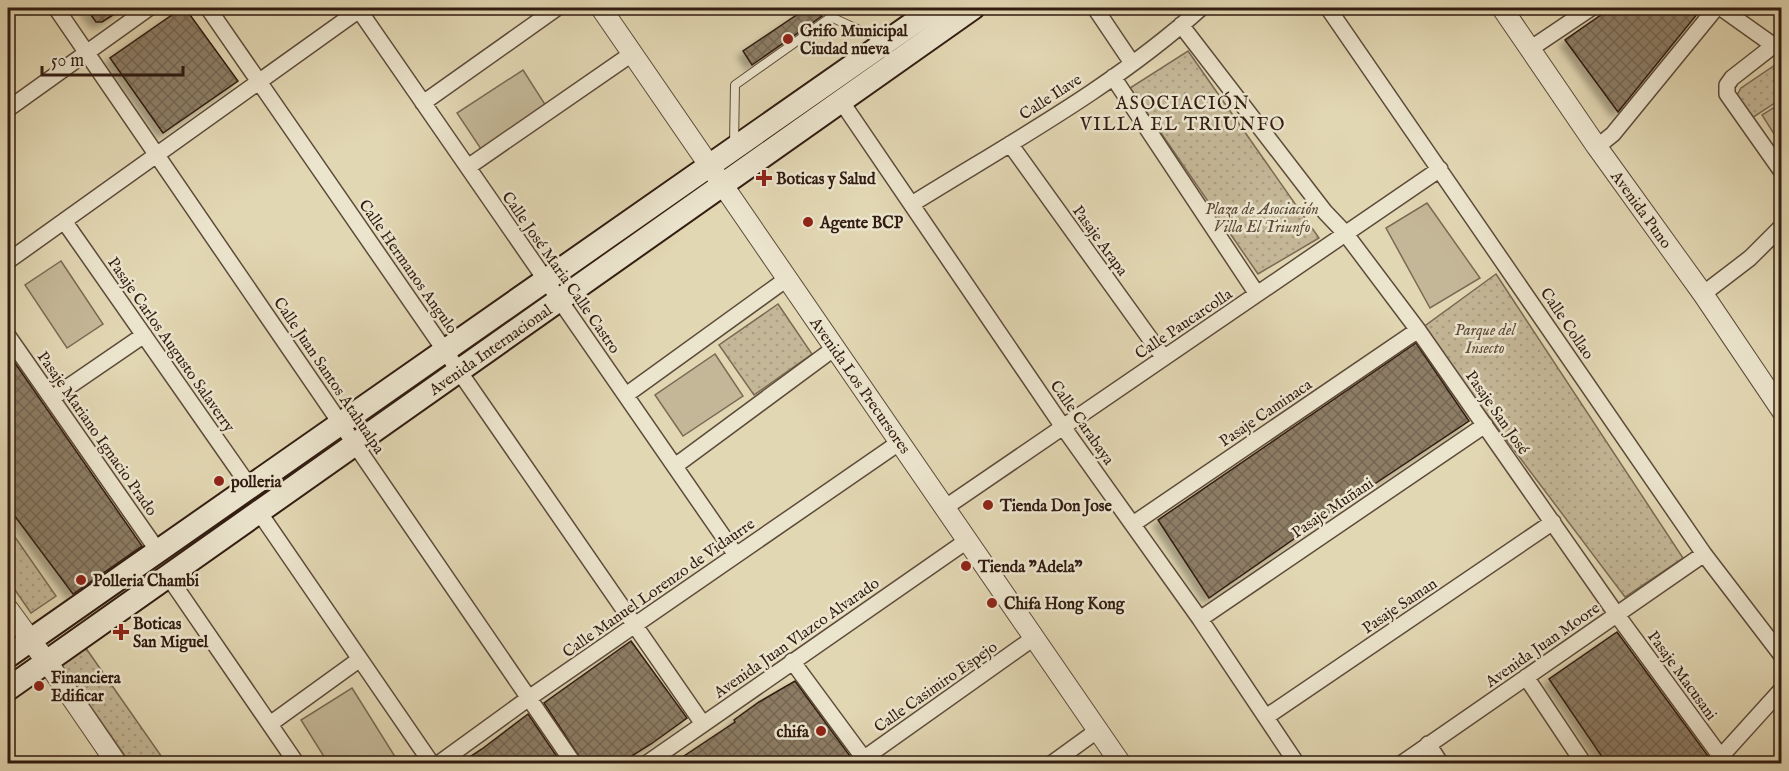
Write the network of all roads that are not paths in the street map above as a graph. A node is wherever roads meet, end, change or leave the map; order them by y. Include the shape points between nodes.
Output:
1 (56, 8) edge
2 (149, 8) edge
3 (208, 8) edge
4 (557, 8) edge
5 (602, 8) edge
6 (973, 8) edge
7 (1095, 8) edge
8 (1201, 8) edge
9 (1328, 8) edge
10 (1502, 8) edge
11 (1591, 8) edge
12 (1716, 8) edge
13 (1721, 8) edge
14 (360, 9) edge
15 (925, 10) edge
16 (1181, 25) junction
17 (886, 42) junction
18 (1777, 42) edge
19 (1530, 49) junction
20 (87, 52) junction
21 (633, 53) junction
22 (1132, 63) junction
23 (1113, 77) junction
24 (259, 81) junction
25 (841, 101) junction
26 (423, 103) junction
27 (8, 109) edge
28 (1010, 144) junction
29 (1597, 147) junction
30 (734, 148) junction
31 (157, 154) junction
32 (710, 165) junction
33 (468, 167) junction
34 (1440, 169) junction
35 (1782, 172) edge
36 (723, 184) junction
37 (912, 204) junction
38 (64, 221) junction
39 (1782, 226) edge
40 (1346, 233) junction
41 (8, 261) edge
42 (788, 278) junction
43 (546, 280) junction
44 (1257, 294) junction
45 (1703, 294) junction
46 (560, 300) junction
47 (1418, 330) junction
48 (144, 335) junction
49 (8, 336) edge
50 (836, 347) junction
51 (445, 350) junction
52 (1164, 358) junction
53 (459, 370) junction
54 (626, 395) junction
55 (52, 398) junction
56 (1779, 403) edge
57 (341, 423) junction
58 (1485, 425) junction
59 (1063, 427) junction
60 (900, 442) junction
61 (356, 444) junction
62 (675, 466) junction
63 (250, 487) junction
64 (946, 507) junction
65 (259, 512) junction
66 (1553, 522) junction
67 (1133, 524) junction
68 (968, 540) junction
69 (158, 551) junction
70 (1704, 554) junction
71 (736, 555) junction
72 (168, 576) junction
73 (8, 609) edge
74 (1617, 615) junction
75 (1200, 619) junction
76 (635, 625) junction
77 (1035, 637) junction
78 (29, 641) junction
79 (8, 656) edge
80 (1782, 656) edge
81 (360, 659) junction
82 (792, 661) junction
83 (47, 662) junction
84 (1526, 677) junction
85 (1782, 689) edge
86 (8, 690) edge
87 (529, 698) junction
88 (1266, 717) junction
89 (270, 724) junction
90 (703, 724) junction
91 (1098, 730) junction
92 (1428, 744) junction
93 (1718, 760) edge
94 (862, 762) edge
95 (117, 764) edge
96 (297, 764) edge
97 (432, 764) edge
98 (438, 764) edge
99 (574, 764) edge
100 (646, 764) edge
101 (1051, 764) edge
102 (1121, 764) edge
103 (1297, 764) edge
104 (1401, 764) edge
105 (1441, 764) edge
106 (1584, 764) edge

1 - 20 street, Calle Juan Santos Atahualpa
2 - 20 street
3 - 24 street, Calle Hermanos Angulo
4 - 26 street
5 - 21 street, Avenida Los Precursores
6 - 25 main road, Avenida Internacional
7 - 22 street
8 - 16 street, Calle Ilave
9 - 34 street, Calle Collao
10 - 19 street, Avenida Puno
11 - 19 street
12 - 29 street via 1613,134
13 - 18 street
14 - 24 street
14 - 26 street, Calle José Maria Calle Castro
15 - 17 main road, Avenida Internacional
16 - 22 street, Calle Ilave
16 - 40 street, Pasaje San José via 1325,212
17 - 30 main road, Avenida Internacional
17 - 30 lane via 831,16 735,85
18 - 35 street via 1732,78 1727,94
19 - 29 street, Avenida Puno
20 - 27 street
20 - 31 street, Calle Juan Santos Atahualpa
21 - 32 street, Avenida Los Precursores
21 - 33 street
22 - 23 street, Calle Ilave
23 - 28 street, Calle Ilave
23 - 44 street
24 - 31 street
24 - 51 street, Calle Hermanos Angulo
25 - 36 main road, Avenida Internacional
25 - 37 street, Calle Carabaya
26 - 33 street, Calle José Maria Calle Castro
28 - 37 street, Calle Ilave
28 - 52 street, Pasaje Arapa
29 - 45 street, Avenida Puno
30 - 32 main road, Avenida Internacional
31 - 38 street
31 - 57 street, Calle Juan Santos Atahualpa
32 - 36 street, Avenida Los Precursores
32 - 43 main road, Avenida Internacional
33 - 43 street, Calle José Maria Calle Castro
34 - 40 street, Calle Paucarcolla
34 - 70 street, Calle Collao
36 - 42 street, Avenida Los Precursores
36 - 46 main road, Avenida Internacional
37 - 59 street, Calle Carabaya
38 - 41 street
38 - 48 street, Pasaje Carlos Augusto Salaverry
39 - 45 street
40 - 44 street, Calle Paucarcolla
40 - 47 street, Pasaje San José
42 - 50 street, Avenida Los Precursores
42 - 54 street
43 - 46 street, Calle José Maria Calle Castro
43 - 51 main road, Avenida Internacional
44 - 52 street, Calle Paucarcolla
45 - 56 street, Avenida Puno
46 - 53 main road, Avenida Internacional
46 - 54 street, Calle José Maria Calle Castro
47 - 58 street, Pasaje San José
47 - 67 street, Pasaje Caminaca
48 - 55 street
48 - 63 street, Pasaje Carlos Augusto Salaverry
49 - 55 street, Pasaje Mariano Ignacio Prado
50 - 60 street, Avenida Los Precursores
50 - 62 street
51 - 53 street, Calle Hermanos Angulo
51 - 57 main road, Avenida Internacional
52 - 59 street, Calle Paucarcolla
53 - 61 main road, Avenida Internacional
53 - 76 street, Calle Hermanos Angulo
54 - 62 street, Calle José Maria Calle Castro
55 - 69 street, Pasaje Mariano Ignacio Prado
57 - 61 street, Calle Juan Santos Atahualpa
57 - 63 main road, Avenida Internacional
58 - 66 street, Pasaje San José
58 - 75 street, Pasaje Muñani
59 - 64 street, Calle Paucarcolla
59 - 67 street, Calle Carabaya
60 - 64 street, Avenida Los Precursores
60 - 71 street, Calle Manuel Lorenzo de Vidaurre
61 - 65 main road, Avenida Internacional
61 - 87 street, Calle Juan Santos Atahualpa
62 - 71 street, Calle José Maria Calle Castro
63 - 69 main road, Avenida Internacional
64 - 68 street, Avenida Los Precursores
65 - 72 main road, Avenida Internacional
65 - 81 street
66 - 74 street, Pasaje San José
66 - 88 street, Pasaje Saman
67 - 75 street, Calle Carabaya
68 - 77 street, Avenida Los Precursores
68 - 82 street, Avenida Juan Vlazco Alvarado
69 - 78 main road, Avenida Internacional
70 - 74 street, Avenida Juan Moore
70 - 80 street, Calle Collao
71 - 76 street, Calle Manuel Lorenzo de Vidaurre
72 - 83 main road, Avenida Internacional
72 - 89 street
73 - 78 street
74 - 84 street, Avenida Juan Moore
74 - 93 street, Pasaje Macusani
75 - 88 street, Calle Carabaya
76 - 87 street, Calle Manuel Lorenzo de Vidaurre
76 - 90 street, Calle Hermanos Angulo
77 - 91 street, Avenida Los Precursores
77 - 94 street, Calle Casimiro Espejo
78 - 79 main road, Avenida Internacional
78 - 83 street
81 - 89 street
81 - 97 street
82 - 90 street, Avenida Juan Vlazco Alvarado
82 - 94 street
83 - 86 main road, Avenida Internacional
83 - 95 street
84 - 92 street, Avenida Juan Moore
84 - 106 street
85 - 93 street
87 - 98 street, Calle Manuel Lorenzo de Vidaurre
87 - 99 street, Calle Juan Santos Atahualpa
88 - 103 street, Calle Carabaya
89 - 96 street
90 - 100 street, Avenida Juan Vlazco Alvarado
91 - 101 street
91 - 102 street, Avenida Los Precursores
92 - 104 street, Avenida Juan Moore
92 - 105 street

